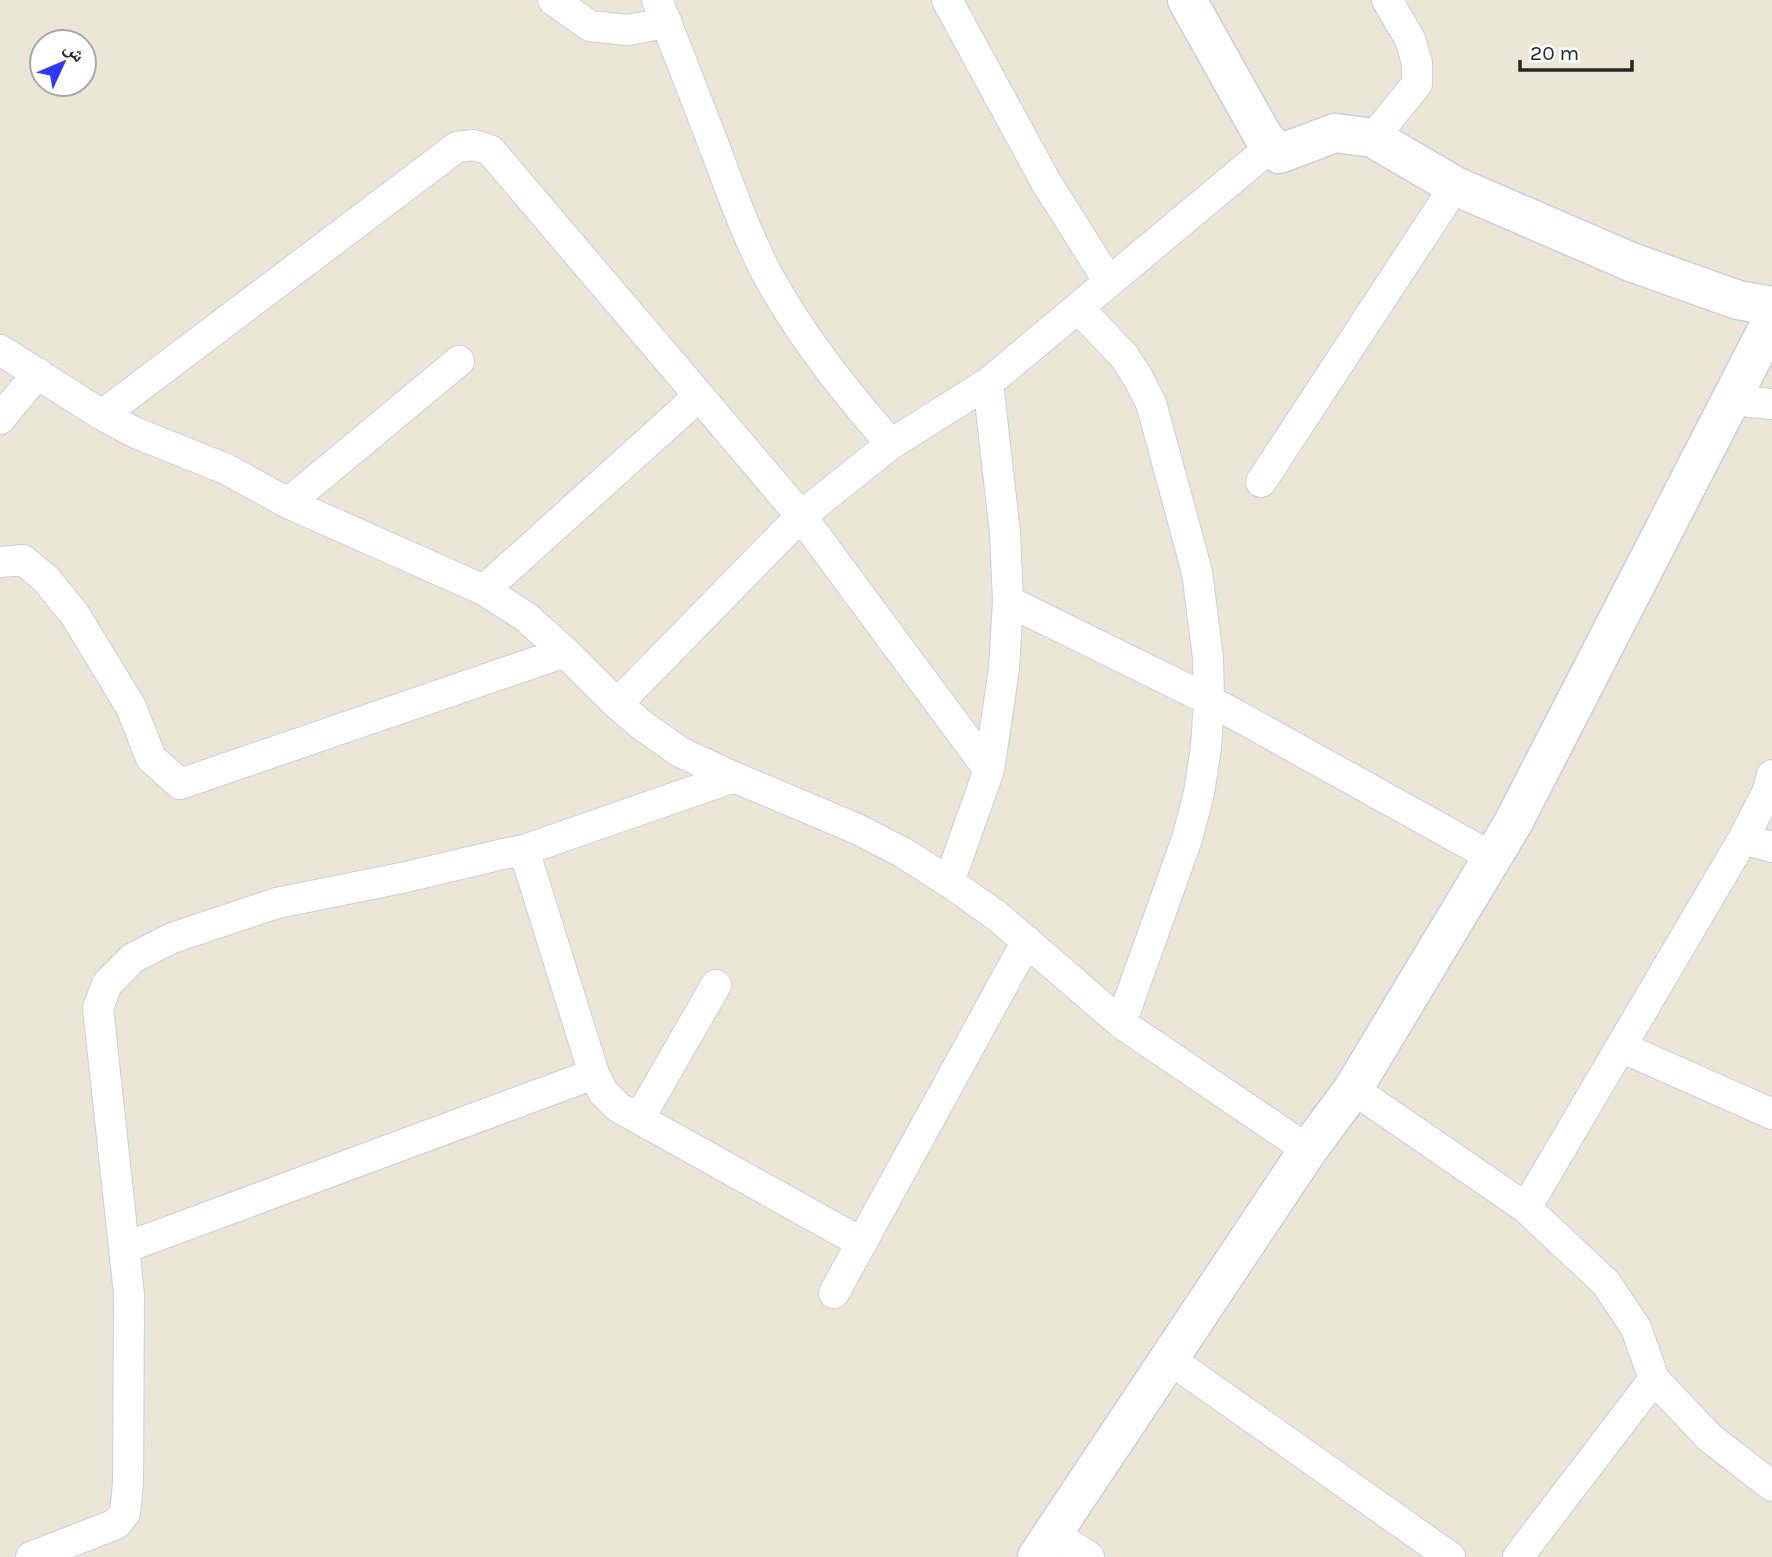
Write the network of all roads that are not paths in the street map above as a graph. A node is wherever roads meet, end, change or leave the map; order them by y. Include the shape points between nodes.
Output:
1 (554, 0) edge
2 (947, 0) edge
3 (1187, 0) edge
4 (1387, 0) edge
5 (662, 12) edge
6 (1373, 138) junction
7 (1272, 146) junction
8 (1455, 186) junction
9 (1109, 282) junction
10 (1772, 306) edge
11 (1078, 308) junction
12 (1772, 320) edge
13 (0, 350) edge
14 (459, 361) dead end
15 (38, 373) junction
16 (988, 383) junction
17 (699, 396) junction
18 (1731, 400) junction
19 (1772, 404) edge
20 (102, 415) junction
21 (0, 419) edge
22 (891, 444) junction
23 (1261, 482) dead end
24 (288, 503) junction
25 (801, 516) junction
26 (0, 562) edge
27 (484, 590) junction
28 (1008, 601) junction
29 (565, 652) junction
30 (1209, 700) junction
31 (617, 704) junction
32 (989, 770) junction
33 (1772, 775) edge
34 (734, 777) junction
35 (1743, 839) junction
36 (1772, 847) edge
37 (524, 850) junction
38 (1492, 857) junction
39 (949, 881) junction
40 (1027, 941) junction
41 (716, 985) dead end
42 (1121, 1023) junction
43 (1621, 1047) junction
44 (594, 1074) junction
45 (1353, 1089) junction
46 (1772, 1114) edge
47 (639, 1119) junction
48 (1308, 1150) junction
49 (1526, 1208) junction
50 (862, 1243) junction
51 (124, 1248) junction
52 (834, 1293) dead end
53 (1168, 1358) junction
54 (1654, 1379) junction
55 (1772, 1486) edge
56 (1045, 1545) edge
57 (31, 1557) edge
58 (1089, 1557) edge
59 (1451, 1557) edge
60 (1518, 1557) edge

1 - 5 street via 590,26 627,30
2 - 9 street via 1046,183
3 - 7 street
4 - 6 street via 1409,39 1417,63 1417,84
5 - 22 street via 765,270 819,356
6 - 7 street via 1335,133 1279,153
6 - 8 street
7 - 9 street
8 - 10 street via 1631,262 1738,300
8 - 23 street
9 - 11 street
11 - 16 street
11 - 30 street via 1124,356 1151,403 1197,572
12 - 18 street
13 - 15 street
14 - 24 street
15 - 20 street
15 - 21 street
16 - 22 street
16 - 28 street
17 - 20 street via 490,150 474,145 457,147
17 - 25 street
17 - 27 street
18 - 19 street
18 - 38 street
20 - 24 street via 226,469
22 - 25 street
24 - 27 street
25 - 31 street
25 - 32 street
26 - 29 street via 23,560 46,579 75,615 131,707 150,758 180,784
27 - 29 street via 527,617
28 - 30 street
28 - 32 street via 1004,669
29 - 31 street
30 - 38 street
30 - 42 street via 1206,747 1190,828
31 - 34 street via 680,751
32 - 39 street
33 - 35 street
34 - 37 street
34 - 39 street via 857,829
35 - 36 street
35 - 43 street
37 - 44 street
37 - 51 street via 277,903 172,938 133,958 107,984 98,1008
38 - 45 street
39 - 40 street
40 - 42 street
40 - 50 street
41 - 47 street
42 - 48 street
43 - 46 street
43 - 49 street
44 - 47 street via 603,1092
44 - 51 street
45 - 48 street
45 - 49 street
47 - 50 street
48 - 53 street
49 - 54 street via 1606,1283 1636,1328
50 - 52 street
51 - 57 street via 129,1294 125,1513 116,1524
53 - 56 street
53 - 59 street
54 - 55 street via 1710,1438
54 - 60 street
56 - 58 street

